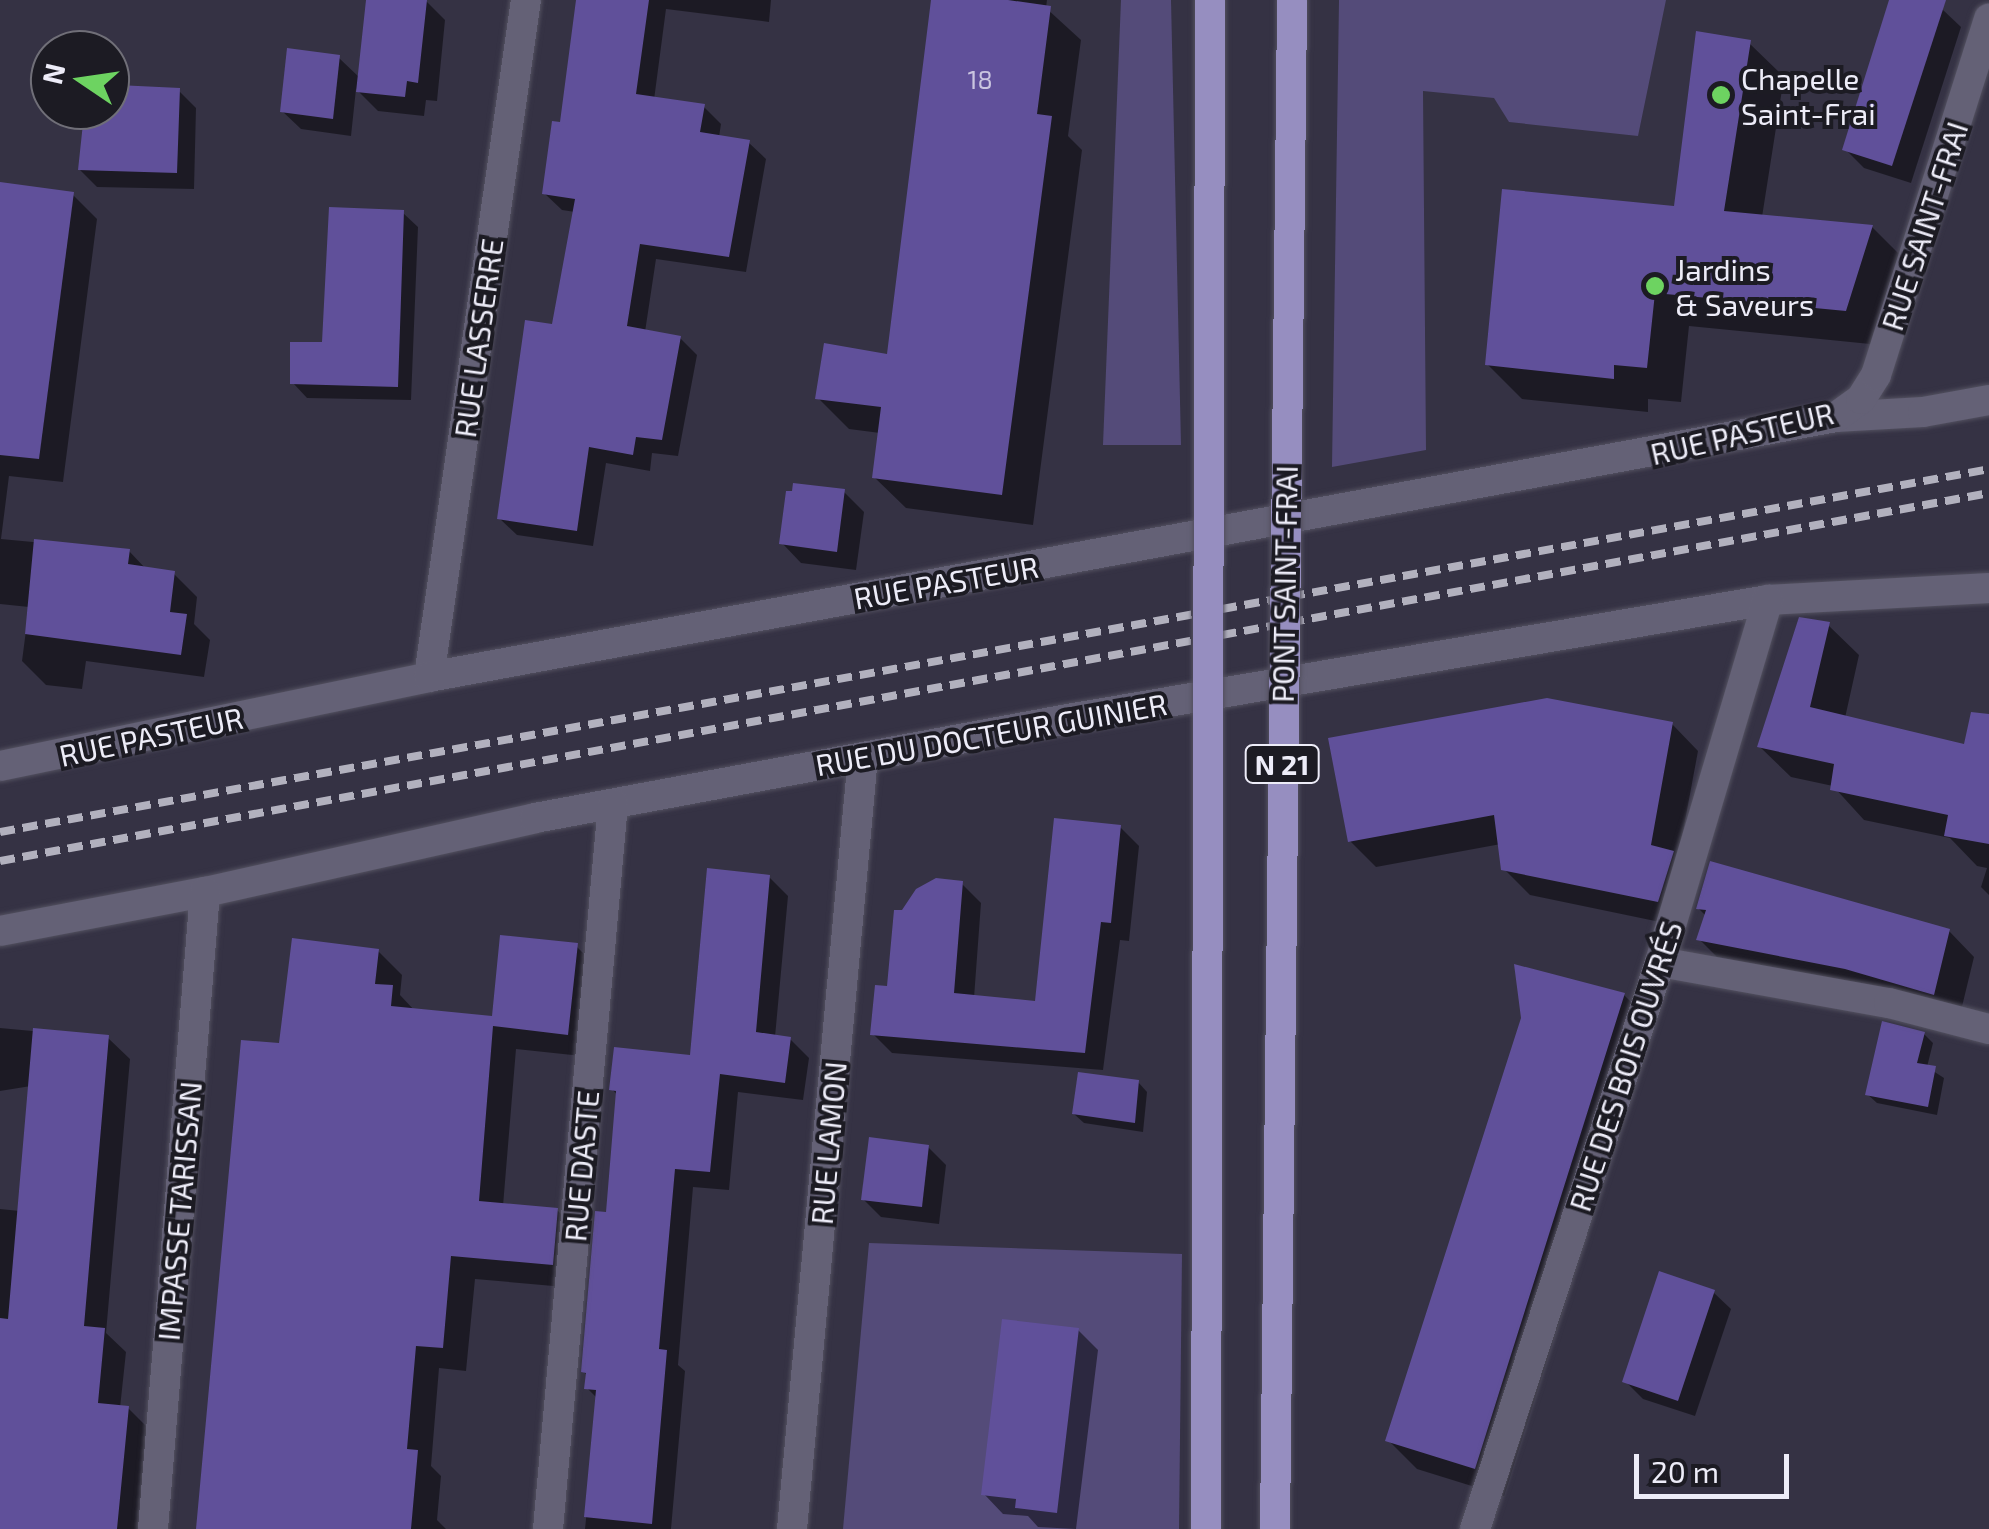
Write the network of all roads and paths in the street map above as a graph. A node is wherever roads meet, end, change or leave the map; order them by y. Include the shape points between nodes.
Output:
1 (526, 0) edge
2 (1210, 0) edge
3 (1292, 0) edge
4 (1989, 19) edge
5 (1876, 375) joint
6 (1989, 400) edge
7 (1836, 416) junction
8 (1989, 588) edge
9 (1768, 600) junction
10 (429, 677) junction
11 (863, 757) junction
12 (0, 766) edge
13 (613, 804) junction
14 (205, 892) junction
15 (0, 931) edge
16 (1660, 962) junction
17 (1989, 1029) edge
18 (153, 1529) edge
19 (548, 1529) edge
20 (792, 1529) edge
21 (1206, 1529) edge
22 (1275, 1529) edge
23 (1474, 1529) edge

1 - 10 street, RUE LASSERRE
2 - 21 main road, N 21, bridge
3 - 22 main road, PONT SAINT-FRAI / N 21, bridge
4 - 5 street, RUE SAINT-FRAI
5 - 7 street, RUE PASTEUR via 1861,399
6 - 7 street via 1923,412
7 - 10 street, RUE PASTEUR
8 - 9 street, RUE DU DOCTEUR GUINIER
9 - 11 street, RUE DU DOCTEUR GUINIER
9 - 16 street, RUE DES BOIS OUVRÉS
10 - 12 street, RUE PASTEUR
11 - 13 street, RUE DU DOCTEUR GUINIER
11 - 20 street, RUE LAMON
13 - 14 street, RUE DU DOCTEUR GUINIER
13 - 19 street, RUE DASTE
14 - 15 street, RUE DU DOCTEUR GUINIER
14 - 18 street, IMPASSE TARISSAN
16 - 17 street via 1888,1003
16 - 23 street, RUE DES BOIS OUVRÉS

